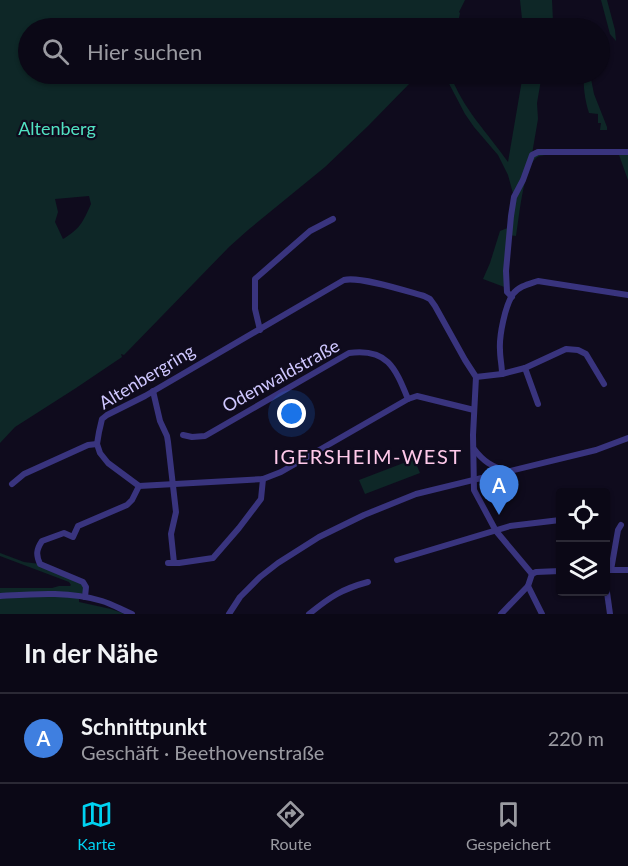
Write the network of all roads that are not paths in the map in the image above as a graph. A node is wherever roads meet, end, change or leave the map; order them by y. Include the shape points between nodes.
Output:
1 (628, 152) edge
2 (333, 219) dead end
3 (628, 294) edge
4 (512, 297) junction
5 (260, 330) junction
6 (525, 368) junction
7 (502, 374) junction
8 (476, 377) junction
9 (604, 384) dead end
10 (153, 391) junction
11 (408, 399) junction
12 (538, 404) dead end
13 (474, 410) junction
14 (183, 435) dead end
15 (628, 439) edge
16 (97, 444) junction
17 (474, 449) junction
18 (507, 471) junction
19 (263, 479) junction
20 (474, 479) junction
21 (12, 484) dead end
22 (173, 484) junction
23 (139, 486) junction
24 (556, 521) edge
25 (621, 525) dead end
26 (496, 531) junction
27 (397, 560) dead end
28 (610, 562) edge
29 (610, 570) edge
30 (628, 570) edge
31 (556, 571) edge
32 (532, 574) junction
33 (368, 582) dead end
34 (528, 586) junction
35 (0, 596) edge
36 (608, 596) edge
37 (85, 597) junction
38 (132, 614) edge
39 (229, 614) edge
40 (309, 614) edge
41 (501, 614) edge
42 (542, 614) edge
43 (610, 614) edge

1 - 4 street via 532,155 514,197 511,216 506,271 507,292
2 - 5 street via 309,231 255,279
3 - 4 street via 538,281 525,285
4 - 7 street via 500,349
5 - 8 street, Altenbergring via 344,280 363,280 430,299
5 - 10 street, Altenbergring
6 - 7 street
6 - 9 street via 566,350 578,350 586,354
6 - 12 street
7 - 8 street
8 - 13 street
10 - 16 street, Altenbergring via 106,415
10 - 22 street via 167,436
11 - 13 street via 417,396
11 - 14 street, Odenwaldstraße via 387,360 367,353 349,353 205,436
11 - 19 street
13 - 17 street
15 - 18 street
16 - 21 street via 24,474
16 - 23 street via 108,463
17 - 18 street via 495,468
17 - 20 street
18 - 20 street
19 - 22 street
19 - 22 street via 261,499 213,558 171,563 176,512
20 - 26 street via 474,490
20 - 39 street via 416,494 319,537 260,577
22 - 23 street
23 - 37 street via 127,505 78,526 74,537 64,533 42,541 37,549 40,564 83,582
24 - 26 street
25 - 28 street
26 - 27 street
26 - 32 street
29 - 30 street
31 - 32 street
32 - 34 street
33 - 40 street via 329,598
34 - 41 street
34 - 42 street
35 - 37 street
36 - 43 street
37 - 38 street

